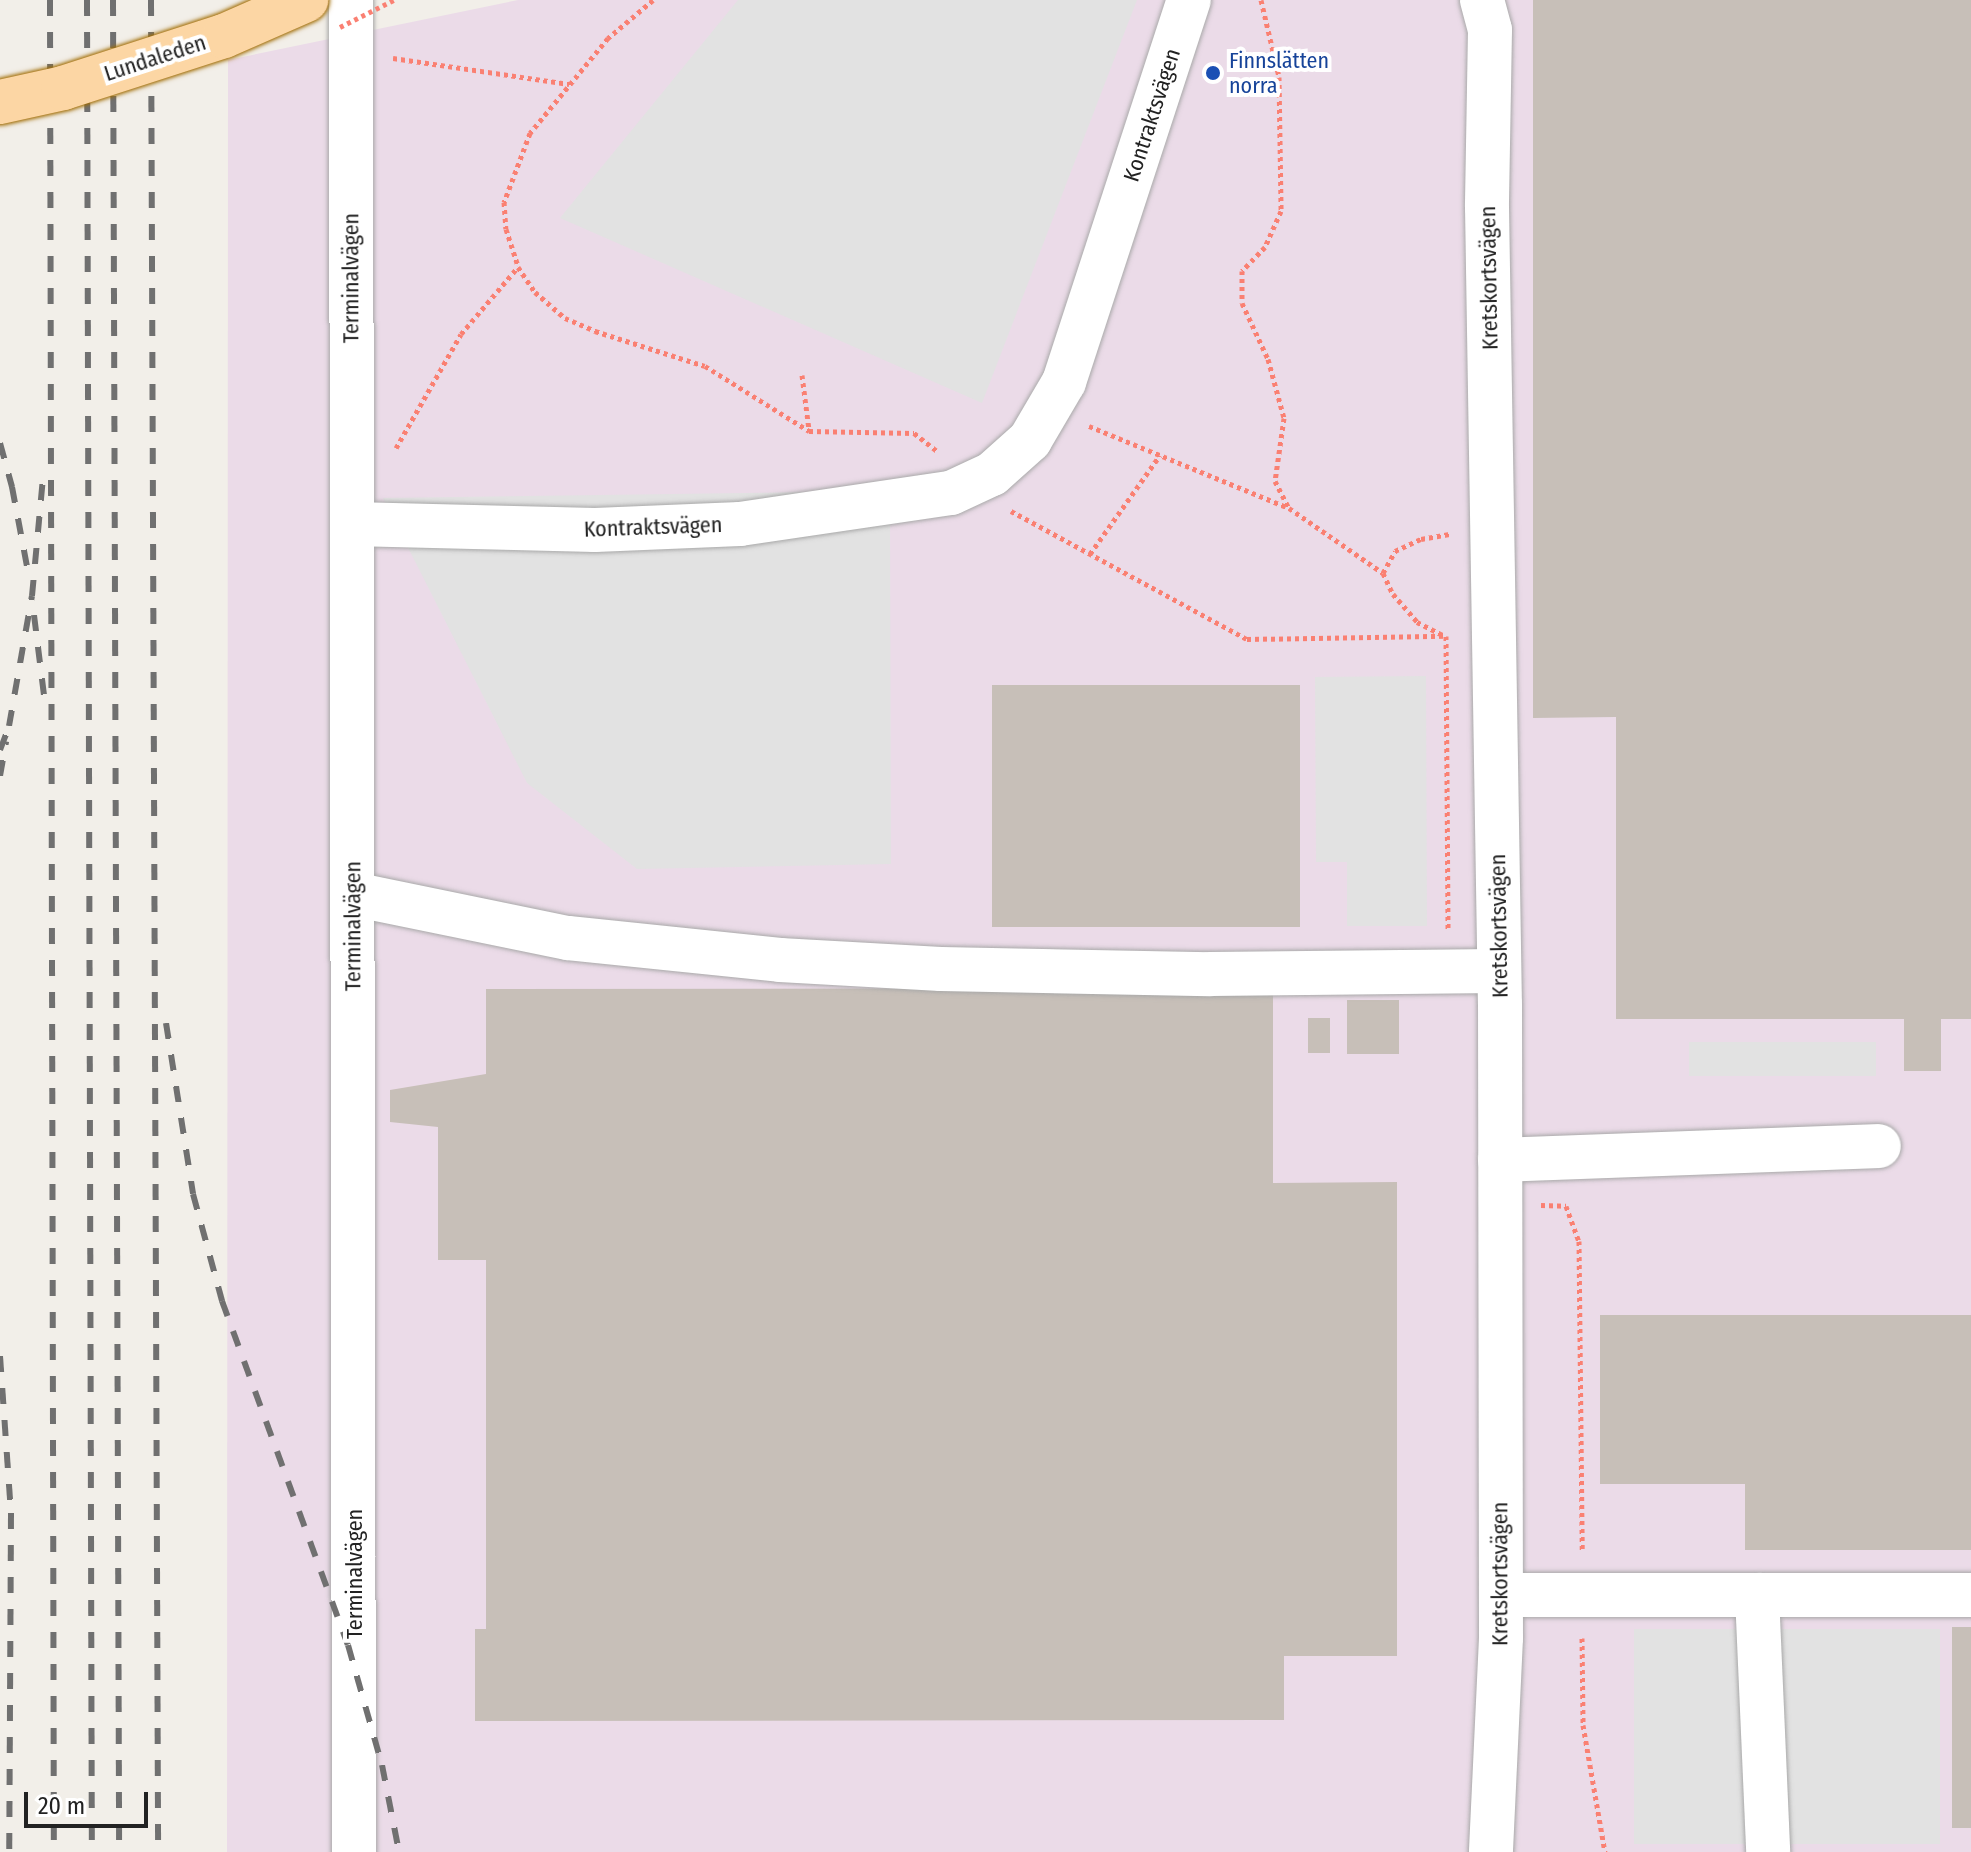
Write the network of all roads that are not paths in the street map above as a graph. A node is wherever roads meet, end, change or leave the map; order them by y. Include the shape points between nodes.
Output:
1 (306, 0) edge
2 (351, 0) edge
3 (1189, 0) edge
4 (1482, 0) edge
5 (0, 102) edge
6 (352, 524) junction
7 (353, 894) junction
8 (1498, 971) junction
9 (1879, 1146) dead end
10 (1500, 1160) junction
11 (1501, 1595) junction
12 (1757, 1595) junction
13 (1971, 1595) edge
14 (354, 1852) edge
15 (1491, 1852) edge
16 (1768, 1852) edge

1 - 5 main road, Lundaleden, bridge via 224,36 63,88
2 - 6 street, Terminalvägen
3 - 6 street, Kontraktsvägen via 1064,382 1030,440 992,474 958,489 740,524 595,530
4 - 8 street, Kretskortsvägen via 1490,30 1487,207
6 - 7 street, Terminalvägen
7 - 8 street via 568,938 780,960 1210,974
7 - 14 street, Terminalvägen
8 - 10 street, Kretskortsvägen
9 - 10 street
10 - 11 street, Kretskortsvägen
11 - 12 street
11 - 15 street, Kretskortsvägen
12 - 13 street
12 - 16 street

